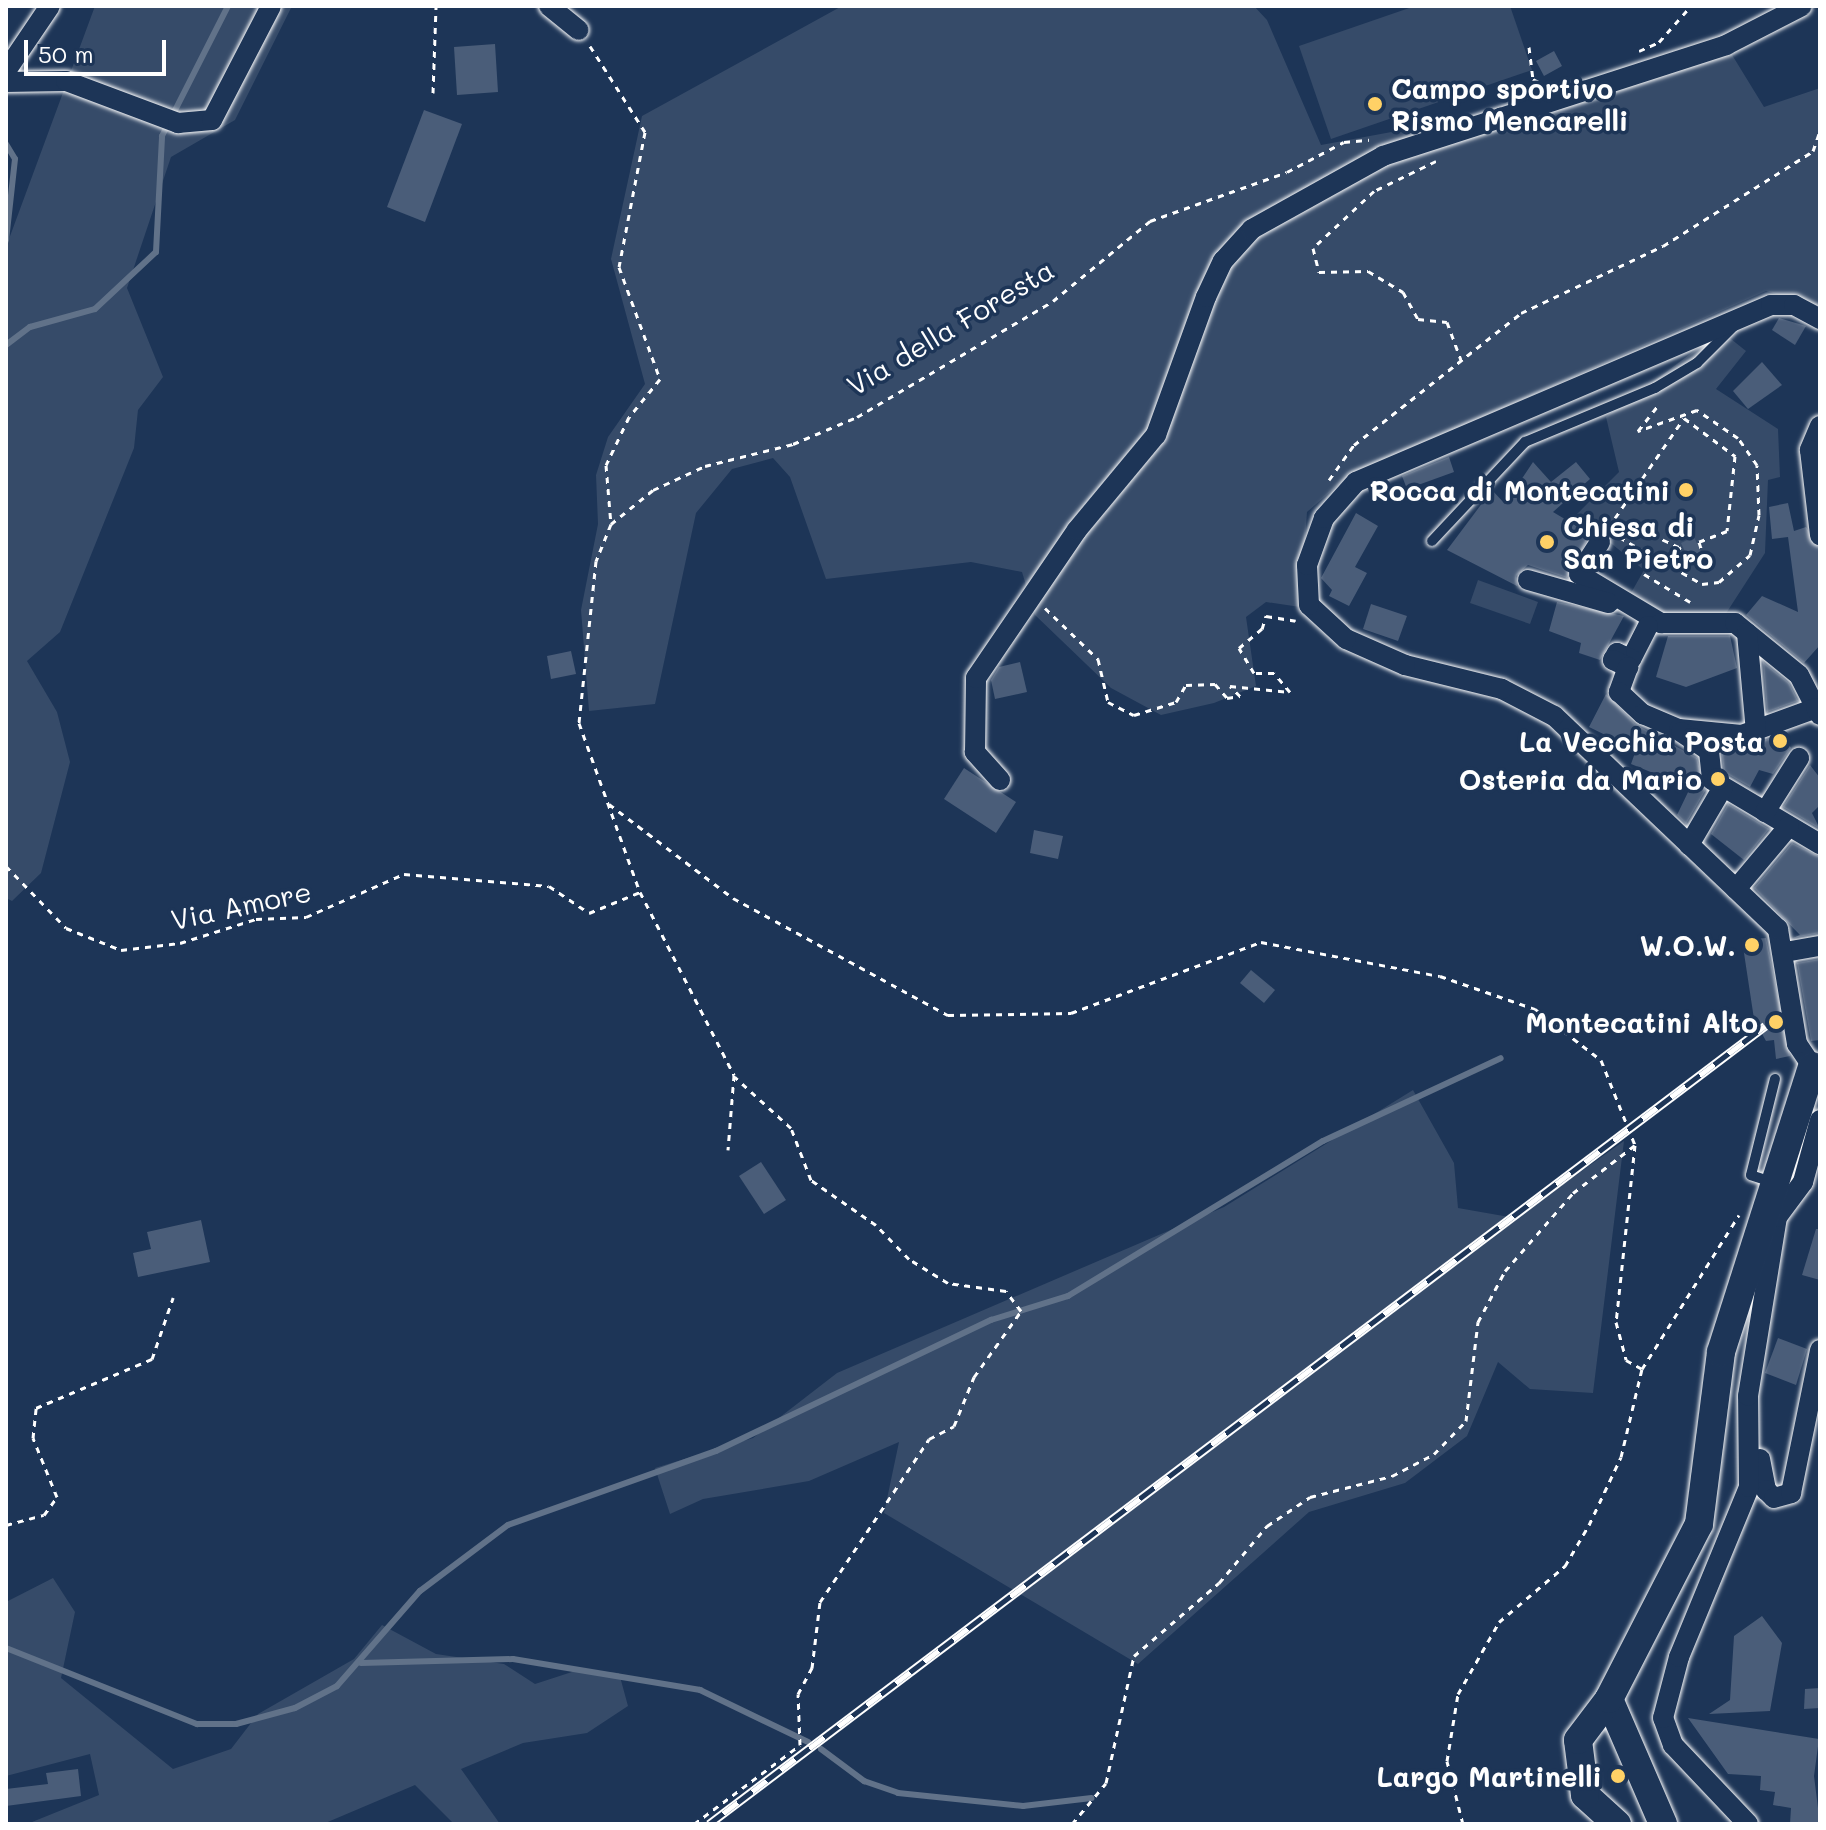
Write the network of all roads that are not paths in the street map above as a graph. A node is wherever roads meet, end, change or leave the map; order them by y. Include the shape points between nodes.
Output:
1 (50, 6) edge
2 (271, 6) edge
3 (549, 6) edge
4 (1802, 6) edge
5 (579, 30) road end
6 (6, 71) edge
7 (6, 82) edge
8 (1747, 313) junction
9 (1820, 319) edge
10 (1820, 426) edge
11 (1820, 535) edge
12 (1604, 536) road end
13 (1432, 541) dead end
14 (1528, 580) dead end
15 (1673, 623) junction
16 (1648, 626) junction
17 (1747, 633) junction
18 (1817, 700) edge
19 (1679, 729) junction
20 (1756, 732) junction
21 (1799, 758) dead end
22 (1000, 780) dead end
23 (1723, 787) junction
24 (1765, 812) junction
25 (1789, 826) junction
26 (1820, 844) edge
27 (1689, 845) junction
28 (1736, 889) junction
29 (1820, 946) edge
30 (1785, 952) junction
31 (1817, 1064) edge
32 (1775, 1079) dead end
33 (1820, 1120) edge
34 (1772, 1182) junction
35 (1756, 1348) junction
36 (1820, 1350) edge
37 (1609, 1699) junction
38 (1617, 1824) edge
39 (1663, 1824) edge
40 (1748, 1824) edge

1 - 6 street
2 - 7 street via 212,120 178,123 66,81
3 - 5 street
4 - 22 street via 1726,45 1449,130 1317,190 1252,229 1233,250 1181,353 1156,435 1077,530 976,678 975,752
8 - 9 street via 1794,305
8 - 13 lane via 1697,363 1655,388 1525,442
8 - 27 street via 1356,482 1324,518 1307,565 1309,605 1346,639 1405,665 1502,689 1554,716
10 - 11 street via 1810,450
12 - 15 street via 1579,574 1625,603
14 - 16 street via 1628,610
15 - 16 street via 1671,630
15 - 17 street via 1724,623
16 - 19 street via 1631,659 1617,653 1613,660 1628,667 1619,692 1643,714
17 - 18 street
17 - 20 street
18 - 20 street via 1780,724
19 - 20 street
19 - 23 street via 1709,751 1712,780
21 - 24 street
23 - 24 street
23 - 27 street
24 - 25 street
25 - 26 street
25 - 28 street
27 - 28 street
28 - 30 street via 1778,929
29 - 30 street
30 - 31 street via 1797,1044
31 - 34 street
32 - 34 lane via 1751,1175
33 - 35 street via 1803,1182 1777,1217
34 - 37 street via 1721,1352 1699,1524
35 - 36 street via 1760,1476 1774,1498 1791,1493 1796,1482
35 - 40 street via 1748,1396 1749,1487 1679,1657 1663,1718 1673,1745
37 - 38 street via 1582,1732 1576,1762 1585,1795
37 - 39 street

